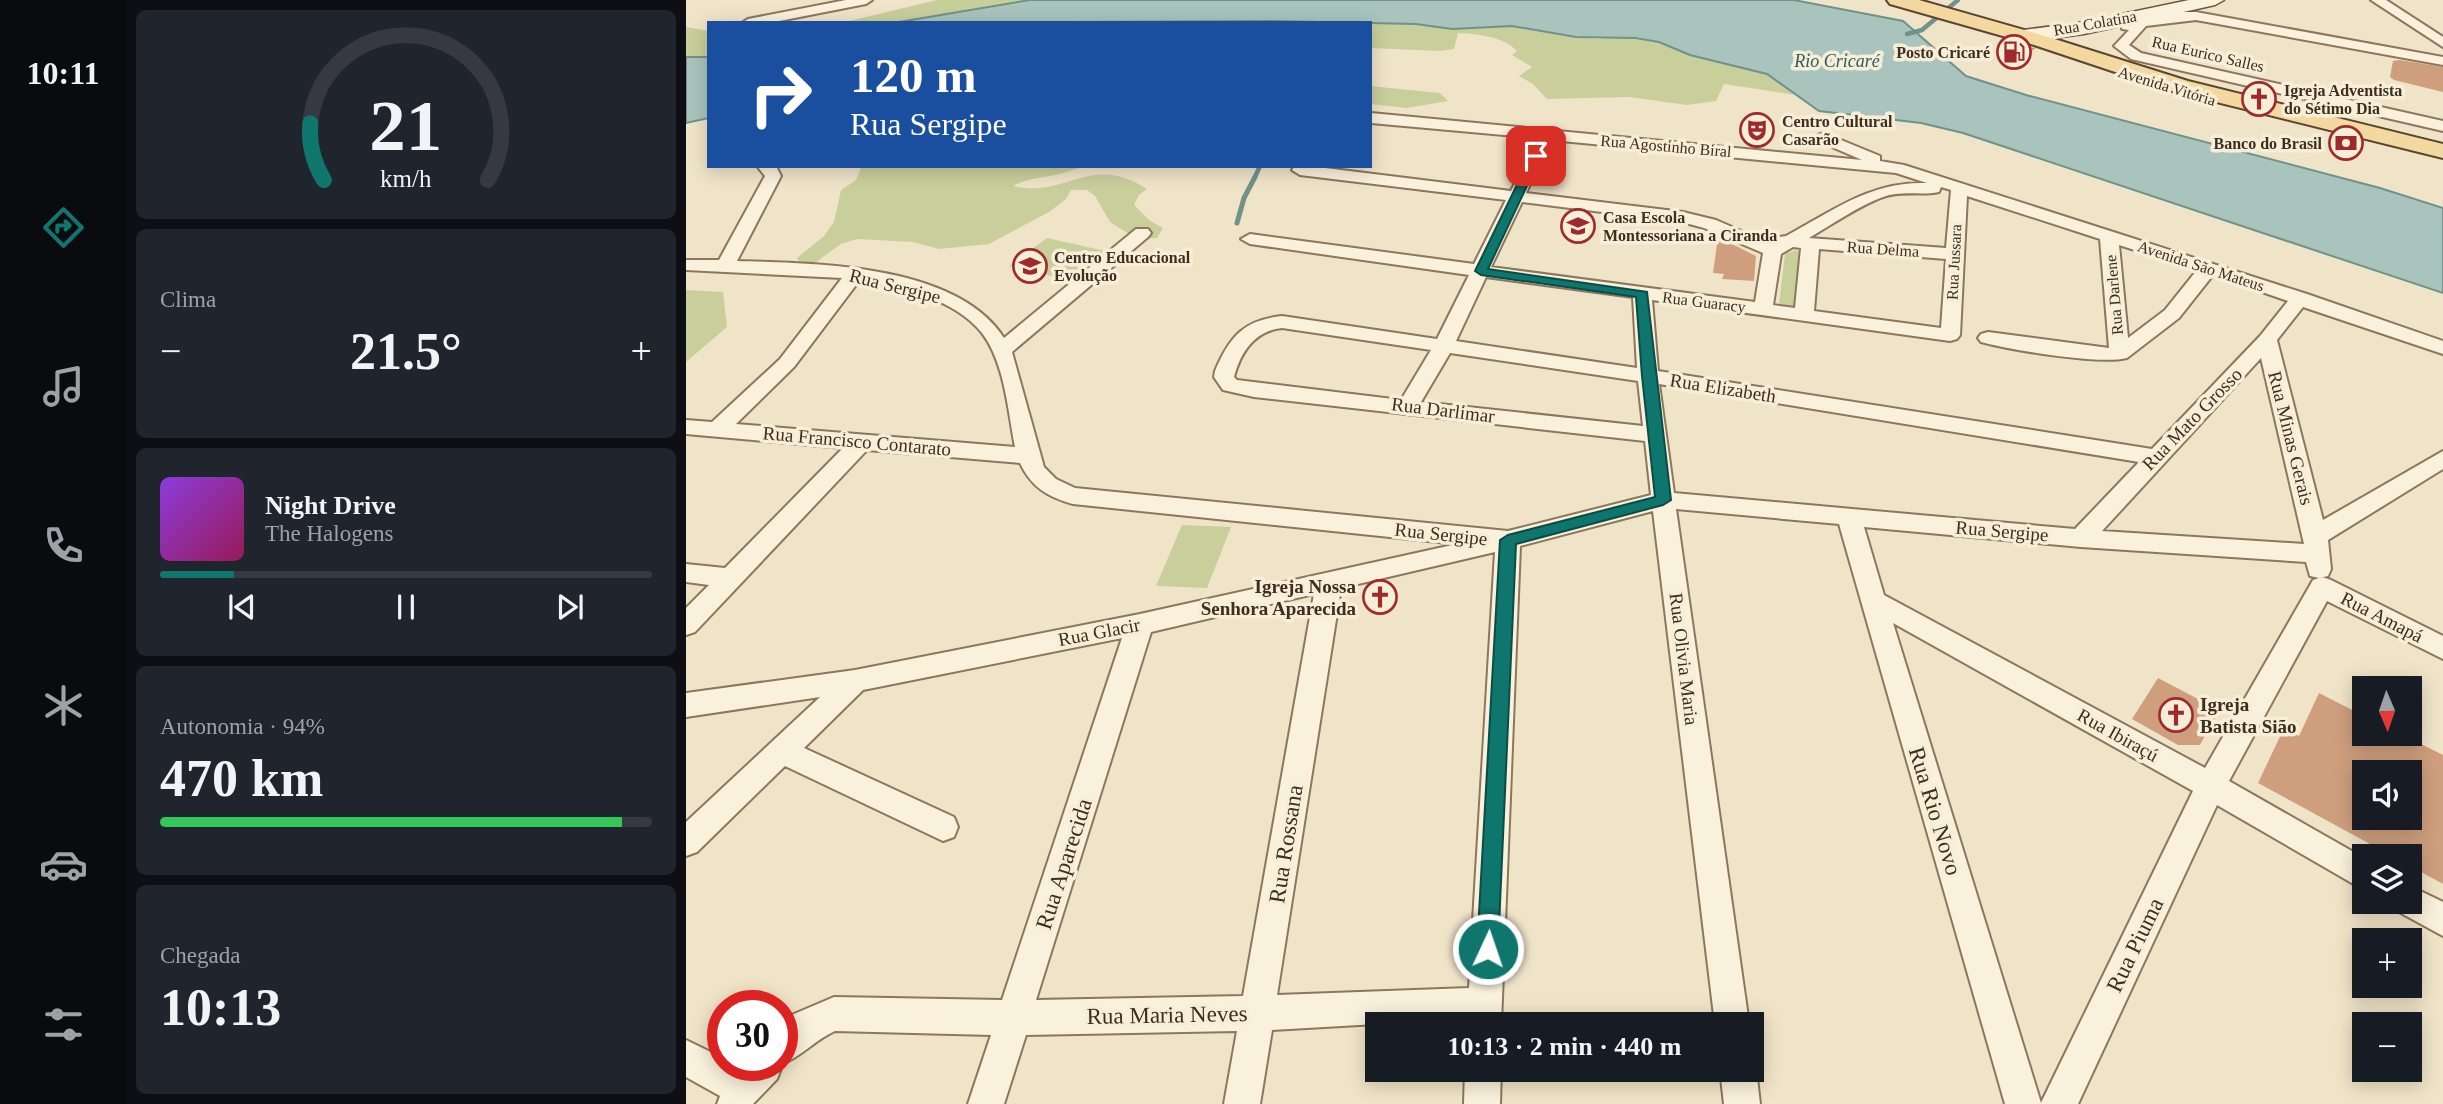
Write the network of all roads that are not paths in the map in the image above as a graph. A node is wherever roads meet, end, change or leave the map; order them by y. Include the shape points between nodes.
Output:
1 (866, 0) edge
2 (1897, 0) edge
3 (2215, 0) edge
4 (2377, 0) edge
5 (758, 21) edge
6 (2142, 23) junction
7 (2020, 34) junction
8 (2078, 43) junction
9 (2443, 43) edge
10 (2443, 61) edge
11 (1372, 118) edge
12 (2443, 126) edge
13 (1546, 135) junction
14 (1825, 138) dead end
15 (2443, 151) edge
16 (2443, 160) edge
17 (768, 168) edge
18 (1898, 168) junction
19 (1300, 170) dead end
20 (1959, 188) junction
21 (1516, 197) junction
22 (1142, 233) dead end
23 (2109, 236) junction
24 (1250, 239) dead end
25 (1810, 243) junction
26 (1779, 246) junction
27 (1955, 254) junction
28 (686, 265) edge
29 (726, 266) junction
30 (2209, 268) junction
31 (1481, 271) junction
32 (854, 275) junction
33 (1642, 294) junction
34 (2300, 298) junction
35 (1763, 310) junction
36 (2116, 315) junction
37 (1804, 316) junction
38 (2154, 327) junction
39 (1950, 335) joint
40 (1988, 338) dead end
41 (2267, 341) junction
42 (1443, 347) junction
43 (2443, 348) edge
44 (1001, 351) junction
45 (2120, 354) junction
46 (1648, 376) junction
47 (1230, 385) joint
48 (1408, 406) junction
49 (686, 426) edge
50 (718, 429) junction
51 (1656, 435) junction
52 (862, 441) junction
53 (1028, 456) junction
54 (2155, 457) junction
55 (2443, 459) edge
56 (1663, 500) junction
57 (1849, 518) junction
58 (2081, 538) junction
59 (1508, 540) junction
60 (2316, 545) junction
61 (686, 573) edge
62 (731, 578) junction
63 (1329, 583) junction
64 (2322, 587) junction
65 (1871, 599) junction
66 (1140, 624) junction
67 (686, 625) edge
68 (2443, 648) edge
69 (855, 681) junction
70 (686, 705) edge
71 (782, 752) junction
72 (2211, 786) junction
73 (943, 827) dead end
74 (686, 842) edge
75 (2352, 868) edge
76 (2422, 908) edge
77 (2443, 920) edge
78 (1485, 1012) edge
79 (1730, 1012) edge
80 (1258, 1013) junction
81 (1365, 1013) edge
82 (1015, 1018) junction
83 (798, 1031) edge
84 (686, 1058) edge
85 (1483, 1082) edge
86 (1739, 1082) edge
87 (747, 1086) edge
88 (986, 1104) edge
89 (1242, 1104) edge
90 (1482, 1104) edge
91 (1742, 1104) edge
92 (2023, 1104) edge
93 (2059, 1104) edge

1 - 5 street
2 - 7 main road, Avenida Vitória
3 - 8 main road, Rua Colatina
4 - 9 street
6 - 8 street via 2111,28
6 - 10 street via 2180,16 2208,17
6 - 12 street, Rua Eurico Salles via 2122,44 2123,50
7 - 8 main road, Avenida Vitória
7 - 8 main road, Rua Colatina
8 - 15 main road, Avenida Vitória via 2180,86
8 - 16 main road, Avenida Vitória via 2173,90
11 - 13 street, Rua Agostinho Biral
13 - 18 street, Rua Agostinho Biral
13 - 21 street
14 - 18 street
17 - 29 street via 773,176
18 - 20 street, Rua Agostinho Biral
19 - 21 street
20 - 23 street, Avenida São Mateus
20 - 26 street via 1903,187 1877,193
20 - 27 street, Rua Jussara
21 - 26 street via 1700,221
21 - 31 street
22 - 44 street
23 - 30 street, Avenida São Mateus
23 - 36 street, Rua Darlene
24 - 31 street, Rua Guaracy
25 - 26 street, Rua Delma
25 - 27 street, Rua Delma
25 - 37 street
26 - 35 street
27 - 39 street, Rua Jussara
28 - 29 street, Rua Sergipe
29 - 32 street, Rua Sergipe
30 - 34 street, Avenida São Mateus
30 - 38 street via 2172,314
31 - 33 street, Rua Guaracy
31 - 42 street
32 - 44 street, Rua Sergipe via 951,300 988,328
32 - 50 street via 788,363
33 - 35 street, Rua Guaracy
33 - 46 street, Rua Olivia Maria
34 - 41 street, Rua Mato Grosso
34 - 43 street, Avenida São Mateus
35 - 37 street, Rua Guaracy
36 - 38 street
36 - 45 street, Rua Darlene
37 - 39 street, Rua Guaracy
38 - 45 street
40 - 45 street
41 - 54 street, Rua Mato Grosso
41 - 60 street, Rua Minas Gerais
42 - 46 street, Rua Elizabeth
42 - 47 street, Rua Elizabeth via 1282,322 1262,324 1251,331 1226,368 1224,380
42 - 48 street
44 - 53 street, Rua Sergipe
46 - 51 street, Rua Olivia Maria
46 - 54 street, Rua Elizabeth
47 - 48 street, Rua Darlimar
48 - 51 street, Rua Darlimar
49 - 50 street, Rua Francisco Contarato
50 - 52 street, Rua Francisco Contarato
51 - 56 street, Rua Olivia Maria
52 - 53 street, Rua Francisco Contarato
52 - 62 street
53 - 59 street, Rua Sergipe via 1047,485 1073,496
54 - 58 street, Rua Mato Grosso
55 - 60 street
56 - 57 street, Rua Sergipe
56 - 59 street, Rua Sergipe
56 - 79 street, Rua Olivia Maria
57 - 58 street, Rua Sergipe
57 - 65 street, Rua Rio Novo
58 - 60 street, Rua Sergipe
59 - 63 street, Rua Glacir
59 - 78 street
60 - 64 street, Rua Minas Gerais
61 - 62 street
62 - 67 street
63 - 66 street, Rua Glacir
63 - 80 street, Rua Rossana
64 - 68 street, Rua Amapá
64 - 72 street, Rua Piuma
65 - 72 street, Rua Ibiraçú
65 - 92 street, Rua Rio Novo
66 - 69 street, Rua Glacir
66 - 82 street, Rua Aparecida
69 - 70 street, Rua Glacir
69 - 71 street
71 - 73 street
71 - 74 street
72 - 75 street, Rua Ibiraçú
72 - 93 street, Rua Piuma
76 - 77 street
80 - 81 street, Rua Maria Neves
80 - 82 street, Rua Maria Neves
80 - 89 street, Rua Rossana
82 - 83 street, Rua Maria Neves via 834,1014
82 - 88 street, Rua Aparecida
84 - 87 street
85 - 90 street
86 - 91 street

